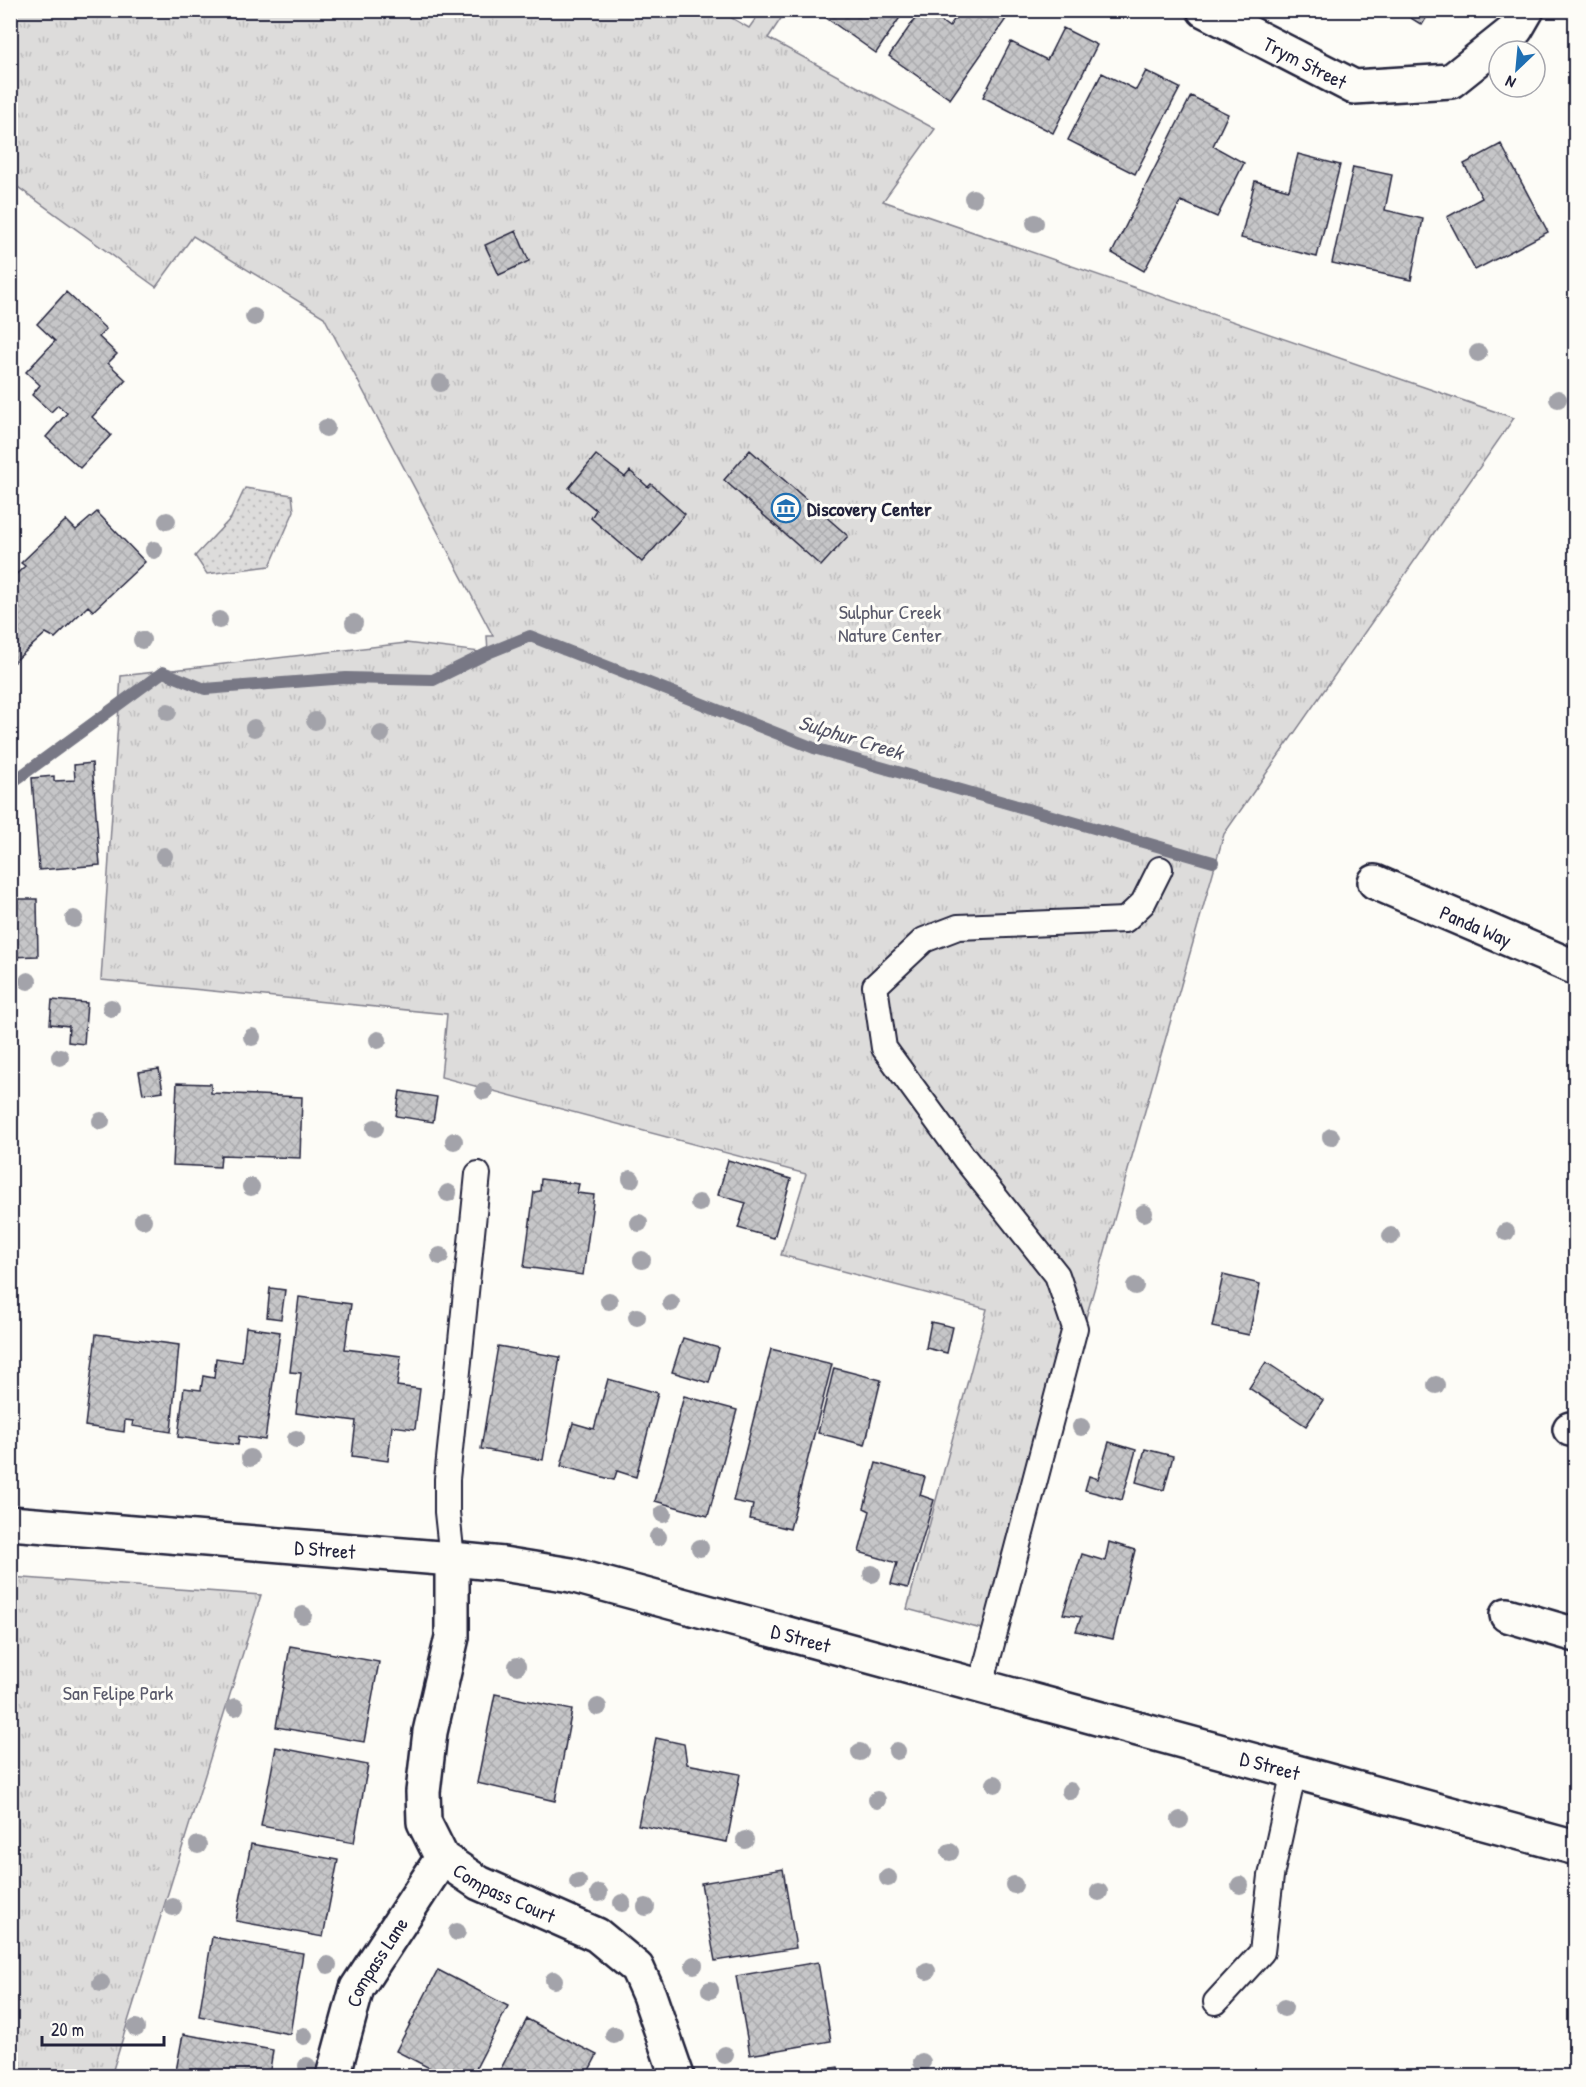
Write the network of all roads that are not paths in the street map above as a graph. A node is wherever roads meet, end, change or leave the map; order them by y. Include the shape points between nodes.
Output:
1 (1204, 10) edge
2 (1527, 10) edge
3 (1160, 869) dead end
4 (1375, 882) dead end
5 (1575, 968) edge
6 (477, 1174) dead end
7 (10, 1523) edge
8 (452, 1559) junction
9 (1507, 1615) dead end
10 (1575, 1635) edge
11 (981, 1685) junction
12 (1294, 1771) junction
13 (1575, 1848) edge
14 (442, 1858) junction
15 (1216, 2002) dead end
16 (333, 2076) edge
17 (677, 2076) edge

1 - 2 main road, Trym Street via 1354,87 1451,81 1516,29
3 - 11 lane via 1143,903 1125,920 958,927 924,940 875,986 884,1048 1057,1275 1074,1328
4 - 5 main road, Panda Way
6 - 8 lane via 447,1479
7 - 8 main road, D Street
8 - 11 main road, D Street via 571,1575
8 - 14 main road, Compass Court via 453,1636 429,1732 423,1792 424,1822
9 - 10 main road
11 - 12 main road, D Street
12 - 13 main road, D Street
12 - 15 lane via 1271,1876 1262,1952
14 - 16 main road, Compass Lane via 357,1988
14 - 17 main road, Compass Court via 479,1883 597,1935 637,1968

